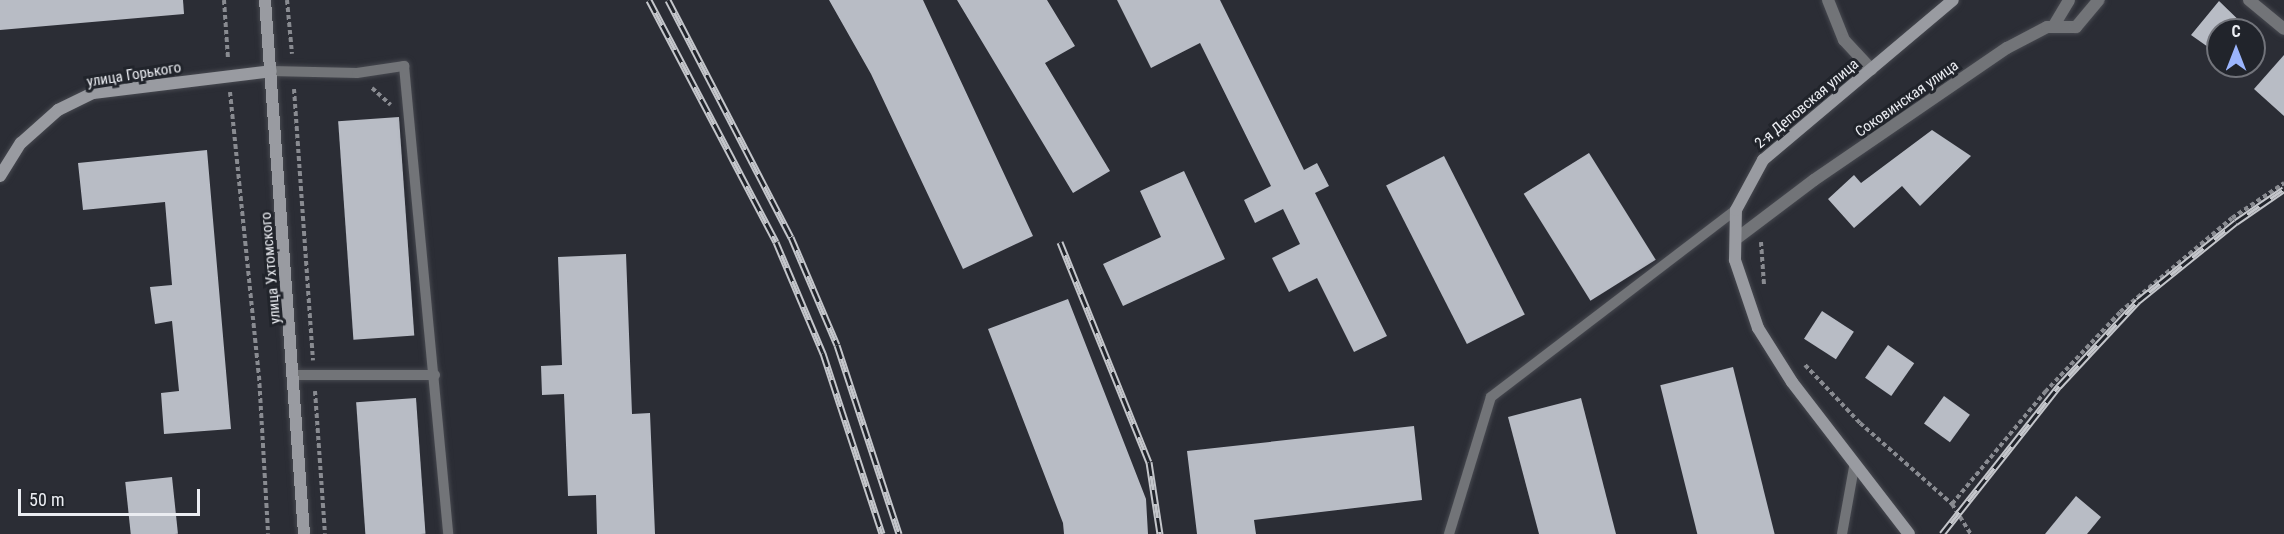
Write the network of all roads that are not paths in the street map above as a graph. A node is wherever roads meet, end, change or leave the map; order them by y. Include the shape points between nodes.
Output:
1 (265, 0) edge
2 (1828, 0) edge
3 (1953, 0) edge
4 (2069, 0) edge
5 (2099, 0) edge
6 (2249, 0) edge
7 (2053, 27) junction
8 (2284, 29) edge
9 (1871, 69) junction
10 (271, 71) junction
11 (0, 176) edge
12 (1736, 210) junction
13 (1736, 239) junction
14 (295, 375) junction
15 (435, 375) junction
16 (1854, 467) junction
17 (304, 534) edge
18 (448, 534) edge
19 (1449, 534) edge
20 (1842, 534) edge
21 (1909, 534) edge

1 - 10 street, улица Ухтомского
2 - 9 street via 1844,39
3 - 9 street, 2-я Деповская улица
4 - 7 street
5 - 7 street, Соковинская улица via 2076,27
6 - 8 street
7 - 13 street, Соковинская улица via 2007,48 1814,180
9 - 12 street, 2-я Деповская улица via 1763,160
10 - 11 street, улица Горького via 93,93 58,110 21,143
10 - 14 street, улица Ухтомского
10 - 15 lane via 357,73 404,66
12 - 13 street, 2-я Деповская улица
12 - 19 lane via 1491,397
13 - 16 street, 2-я Деповская улица via 1735,260 1758,328
14 - 15 lane
14 - 17 street, улица Ухтомского
15 - 18 lane
16 - 20 lane
16 - 21 street, 2-я Деповская улица

